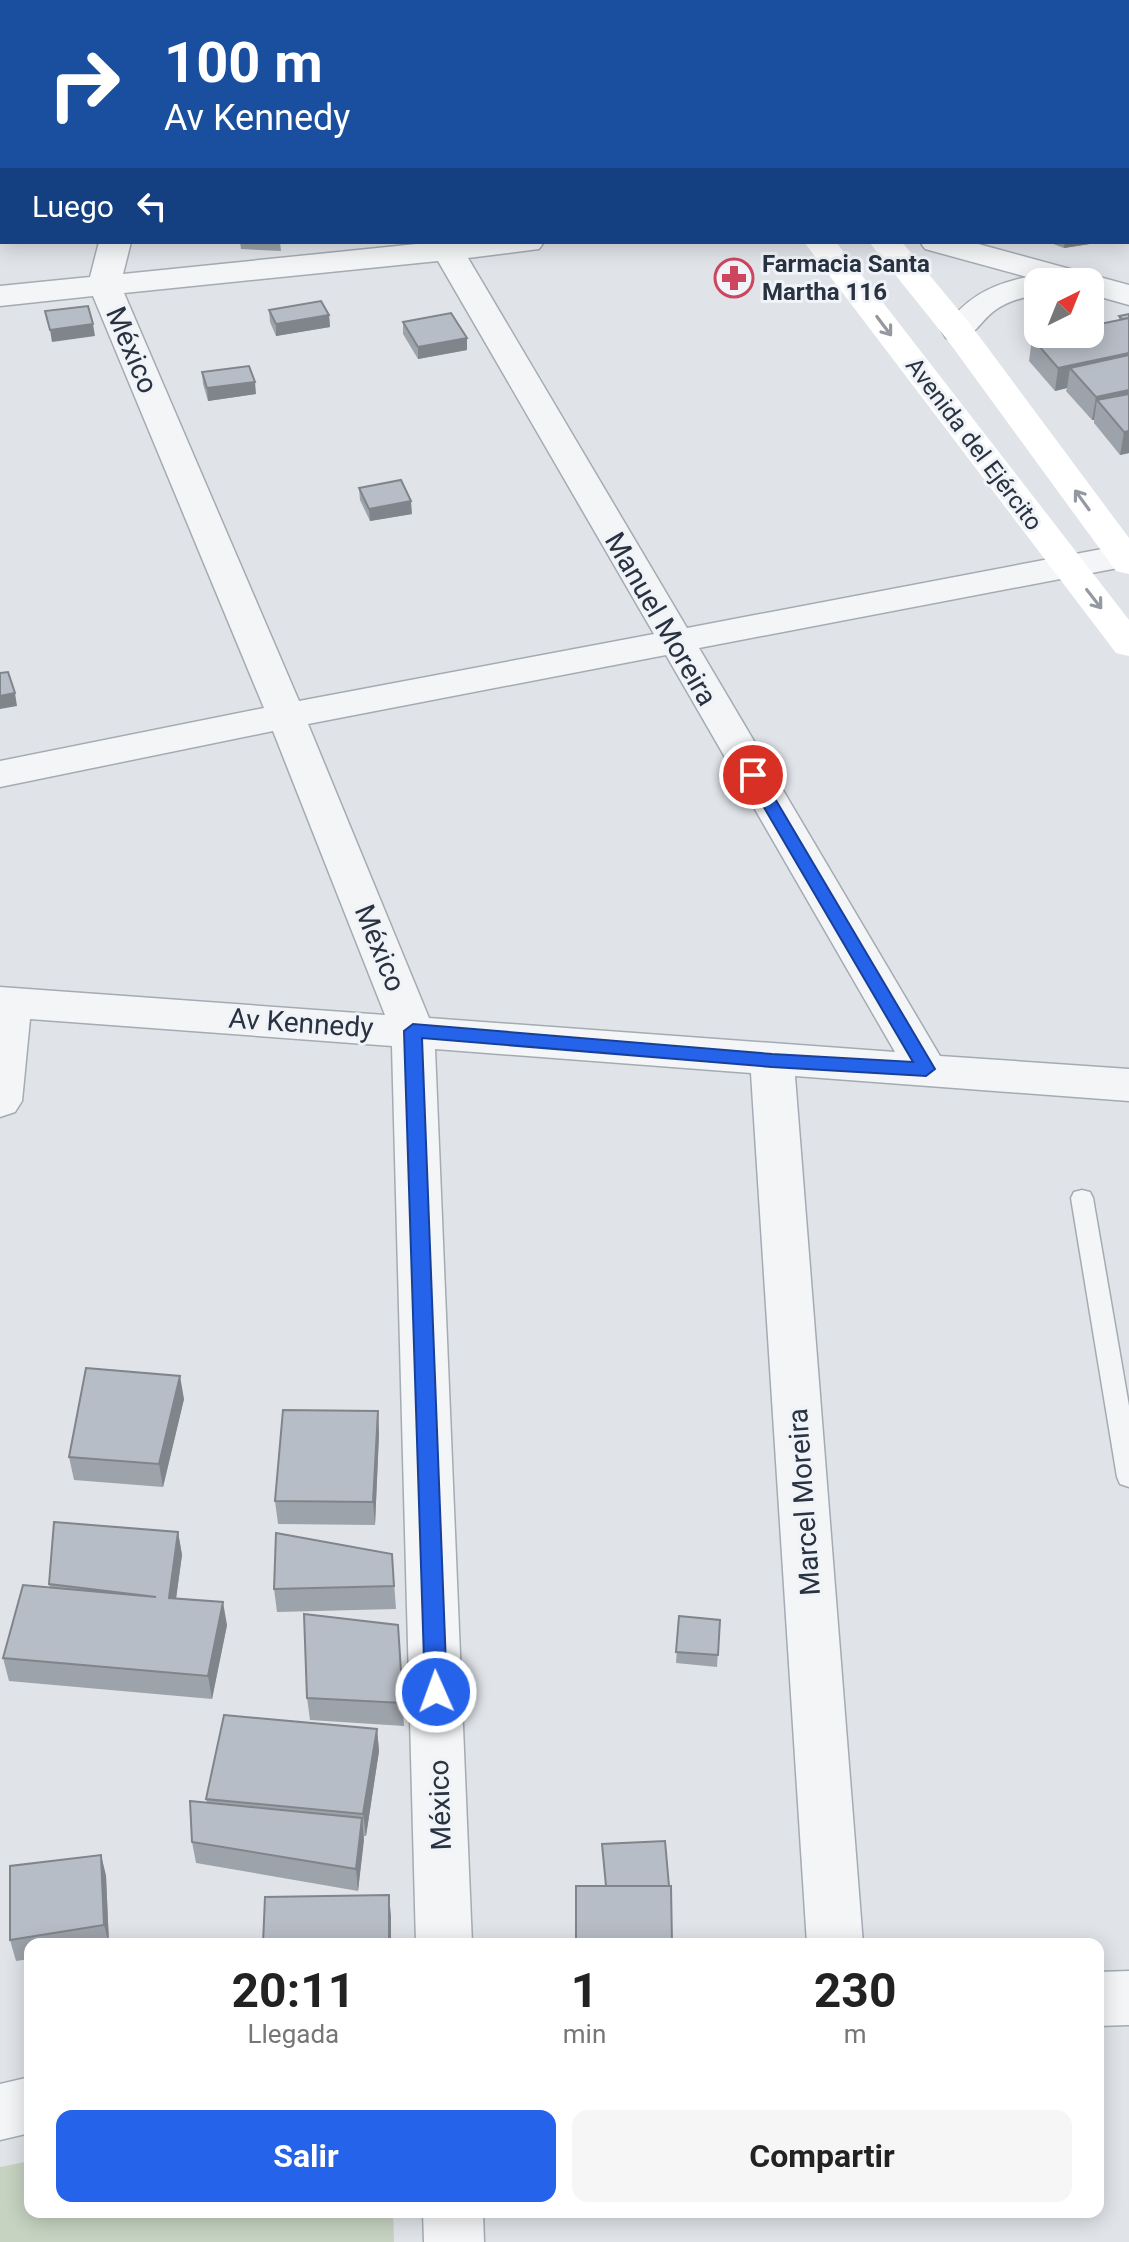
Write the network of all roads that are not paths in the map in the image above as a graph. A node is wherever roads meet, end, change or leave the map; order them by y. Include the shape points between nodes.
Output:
1 (114, 244) edge
2 (508, 244) edge
3 (822, 244) edge
4 (887, 244) edge
5 (943, 244) edge
6 (448, 250) junction
7 (1029, 268) edge
8 (104, 284) junction
9 (1024, 288) edge
10 (1104, 288) edge
11 (1129, 295) edge
12 (0, 296) edge
13 (958, 331) junction
14 (1126, 559) edge
15 (1069, 567) junction
16 (674, 641) junction
17 (1129, 645) edge
18 (286, 716) junction
19 (0, 774) edge
20 (6, 1002) edge
21 (413, 1031) junction
22 (772, 1060) junction
23 (926, 1069) junction
24 (1129, 1085) edge
25 (0, 1101) edge
26 (1082, 1198) dead end
27 (1124, 1420) edge
28 (1129, 1477) edge
29 (444, 1938) edge
30 (835, 1938) edge
31 (1129, 1998) edge
32 (1104, 1999) edge
33 (24, 2106) edge
34 (0, 2112) edge
35 (453, 2218) edge
36 (454, 2242) edge

1 - 8 street, México
2 - 6 street
3 -> 15 main road, Avenida del Ejército
4 - 13 main road, Avenida del Ejército
5 - 7 street
6 - 8 street
6 - 16 street, Manuel Moreira
8 - 12 street
8 - 18 street, México
9 - 13 street via 976,306
10 - 11 street
14 -> 13 main road, Avenida del Ejército
14 - 15 street
15 - 16 street
15 -> 17 main road, Avenida del Ejército
16 - 18 street
16 - 23 street, Manuel Moreira
18 - 19 street
18 - 21 street, México
20 - 21 street, Av Kennedy
20 - 25 street
21 - 22 street, Av Kennedy
21 - 29 street, México
22 - 23 street, Av Kennedy
22 - 30 street, Marcel Moreira
23 - 24 street, Av Kennedy
26 - 27 lane
27 - 28 lane
31 - 32 street
33 - 34 street
35 - 36 street

